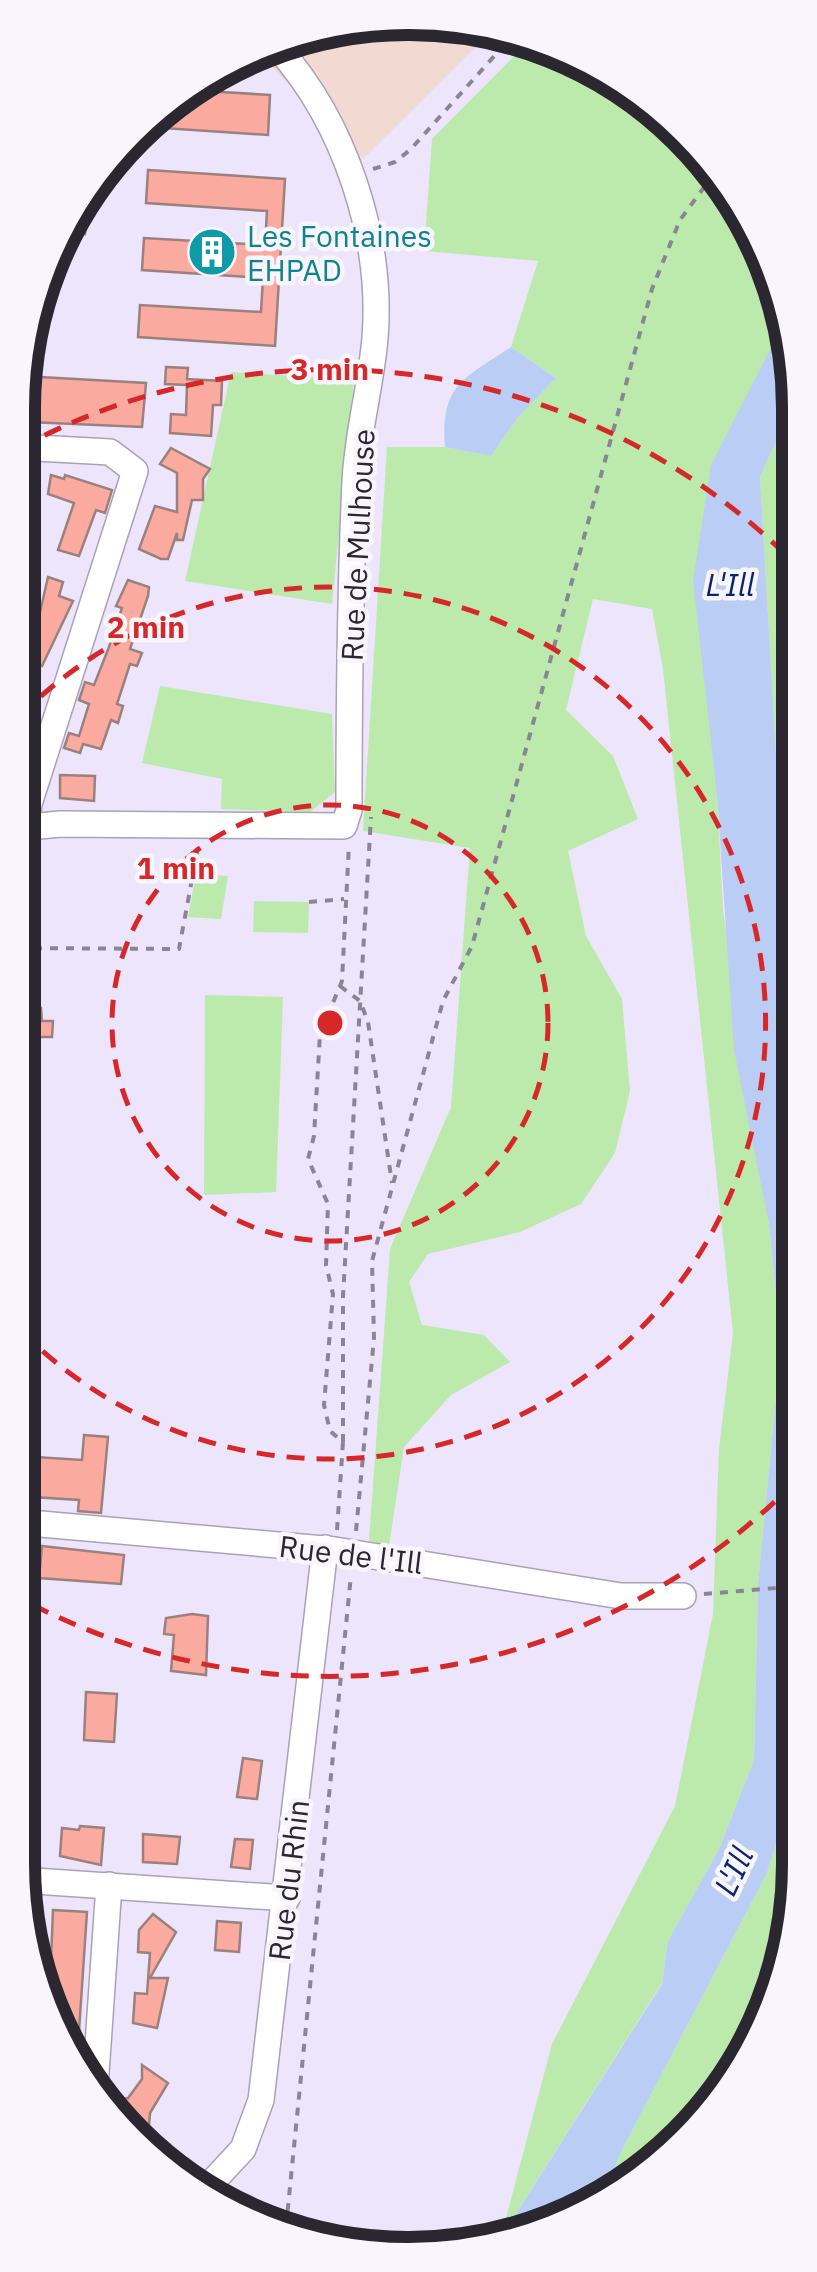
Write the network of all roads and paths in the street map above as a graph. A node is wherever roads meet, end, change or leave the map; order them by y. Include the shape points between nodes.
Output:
1 (503, 47) edge
2 (284, 56) edge
3 (351, 171) junction
4 (707, 184) edge
5 (35, 448) edge
6 (35, 782) edge
7 (344, 826) junction
8 (35, 827) edge
9 (196, 827) junction
10 (344, 899) junction
11 (309, 902) dead end
12 (35, 948) edge
13 (340, 986) junction
14 (393, 1188) junction
15 (35, 1523) edge
16 (338, 1550) junction
17 (782, 1587) edge
18 (683, 1596) joint
19 (36, 1881) edge
20 (110, 1886) junction
21 (288, 1898) junction
22 (96, 2068) edge
23 (213, 2181) edge
24 (287, 2217) edge

1 - 3 path via 410,150 378,169
2 - 3 street, Rue de Mulhouse
3 - 7 street, Rue de Mulhouse via 374,279 376,334 355,471
4 - 14 path via 680,220 652,289 472,946 443,1000
5 - 6 street via 110,452 135,471
7 - 9 street
7 - 10 path
8 - 9 street
9 - 12 path via 198,852 178,949
10 - 11 path
10 - 13 path
13 - 14 path via 360,1001 368,1022
13 - 16 path via 320,1034 308,1158 328,1204 326,1265 333,1294 324,1406 330,1432 343,1442
14 - 16 path via 372,1261 374,1338
15 - 16 street, Rue de l'Ill
16 - 18 street, Rue de l'Ill via 621,1596
16 - 21 street, Rue du Rhin
16 - 24 path
17 - 18 path
19 - 20 street
20 - 21 street
20 - 22 street
21 - 23 street, Rue du Rhin via 261,2100 242,2149

